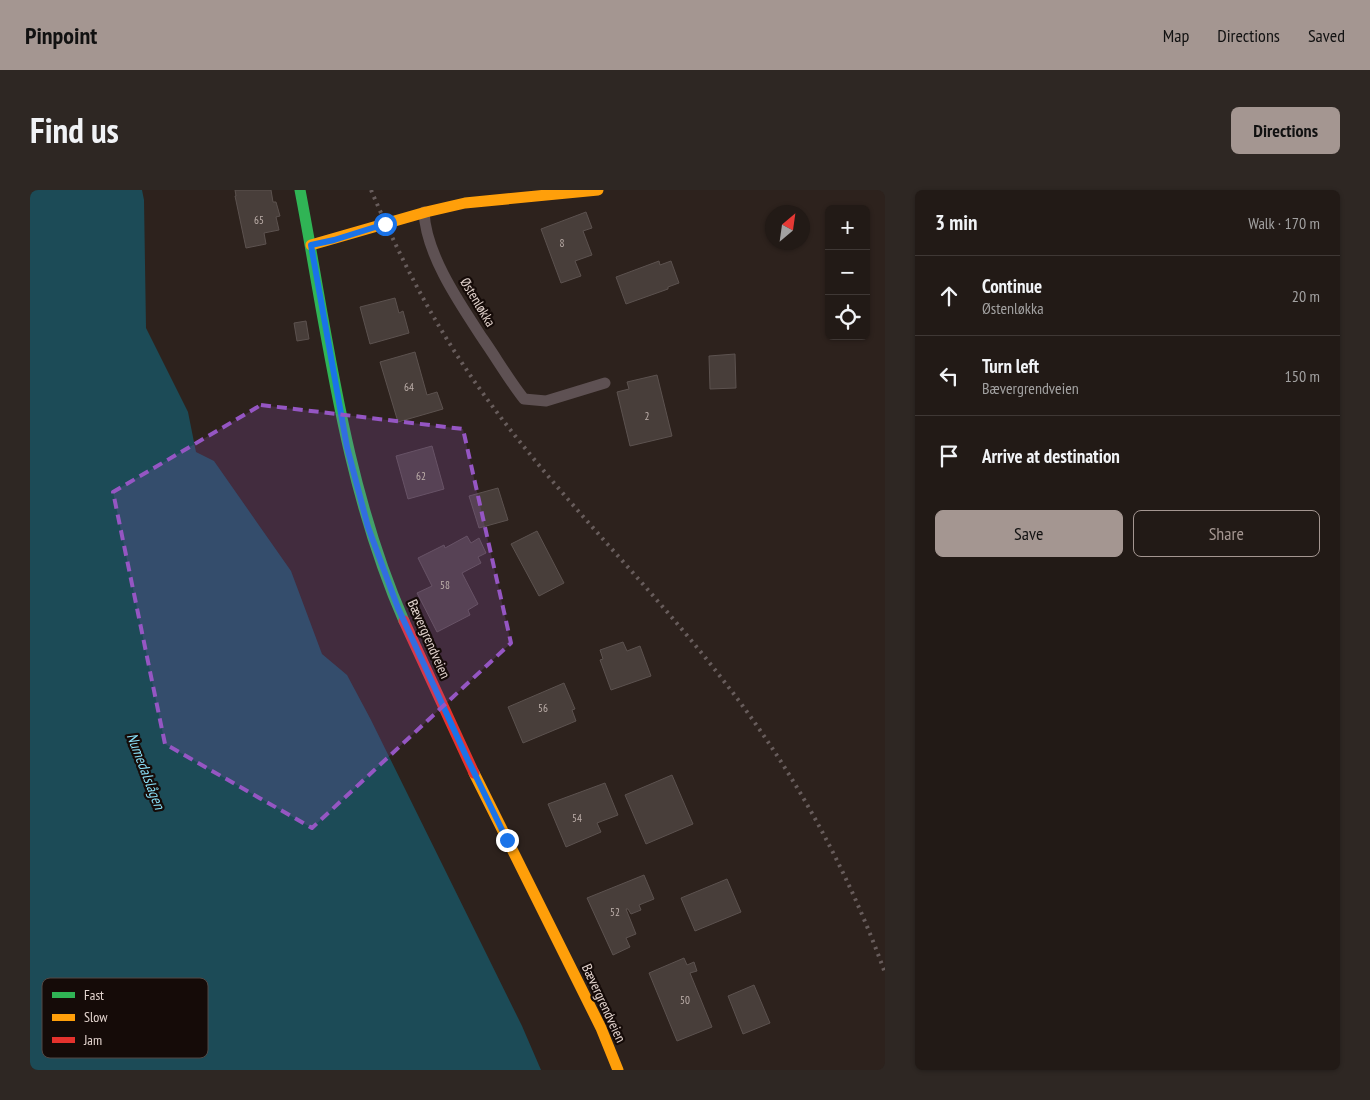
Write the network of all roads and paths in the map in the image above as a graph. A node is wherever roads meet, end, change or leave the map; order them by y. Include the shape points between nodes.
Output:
1 (300, 190) edge
2 (598, 190) edge
3 (424, 212) junction
4 (311, 245) junction
5 (605, 383) dead end
6 (618, 1070) edge

1 - 4 main road, Bævergrendveien
2 - 3 main road via 465,203
3 - 4 main road
3 - 5 lane, Østenløkka via 427,234 453,293 524,399 546,401
4 - 6 main road, Bævergrendveien via 347,447 368,527 384,572 467,758 601,1028

